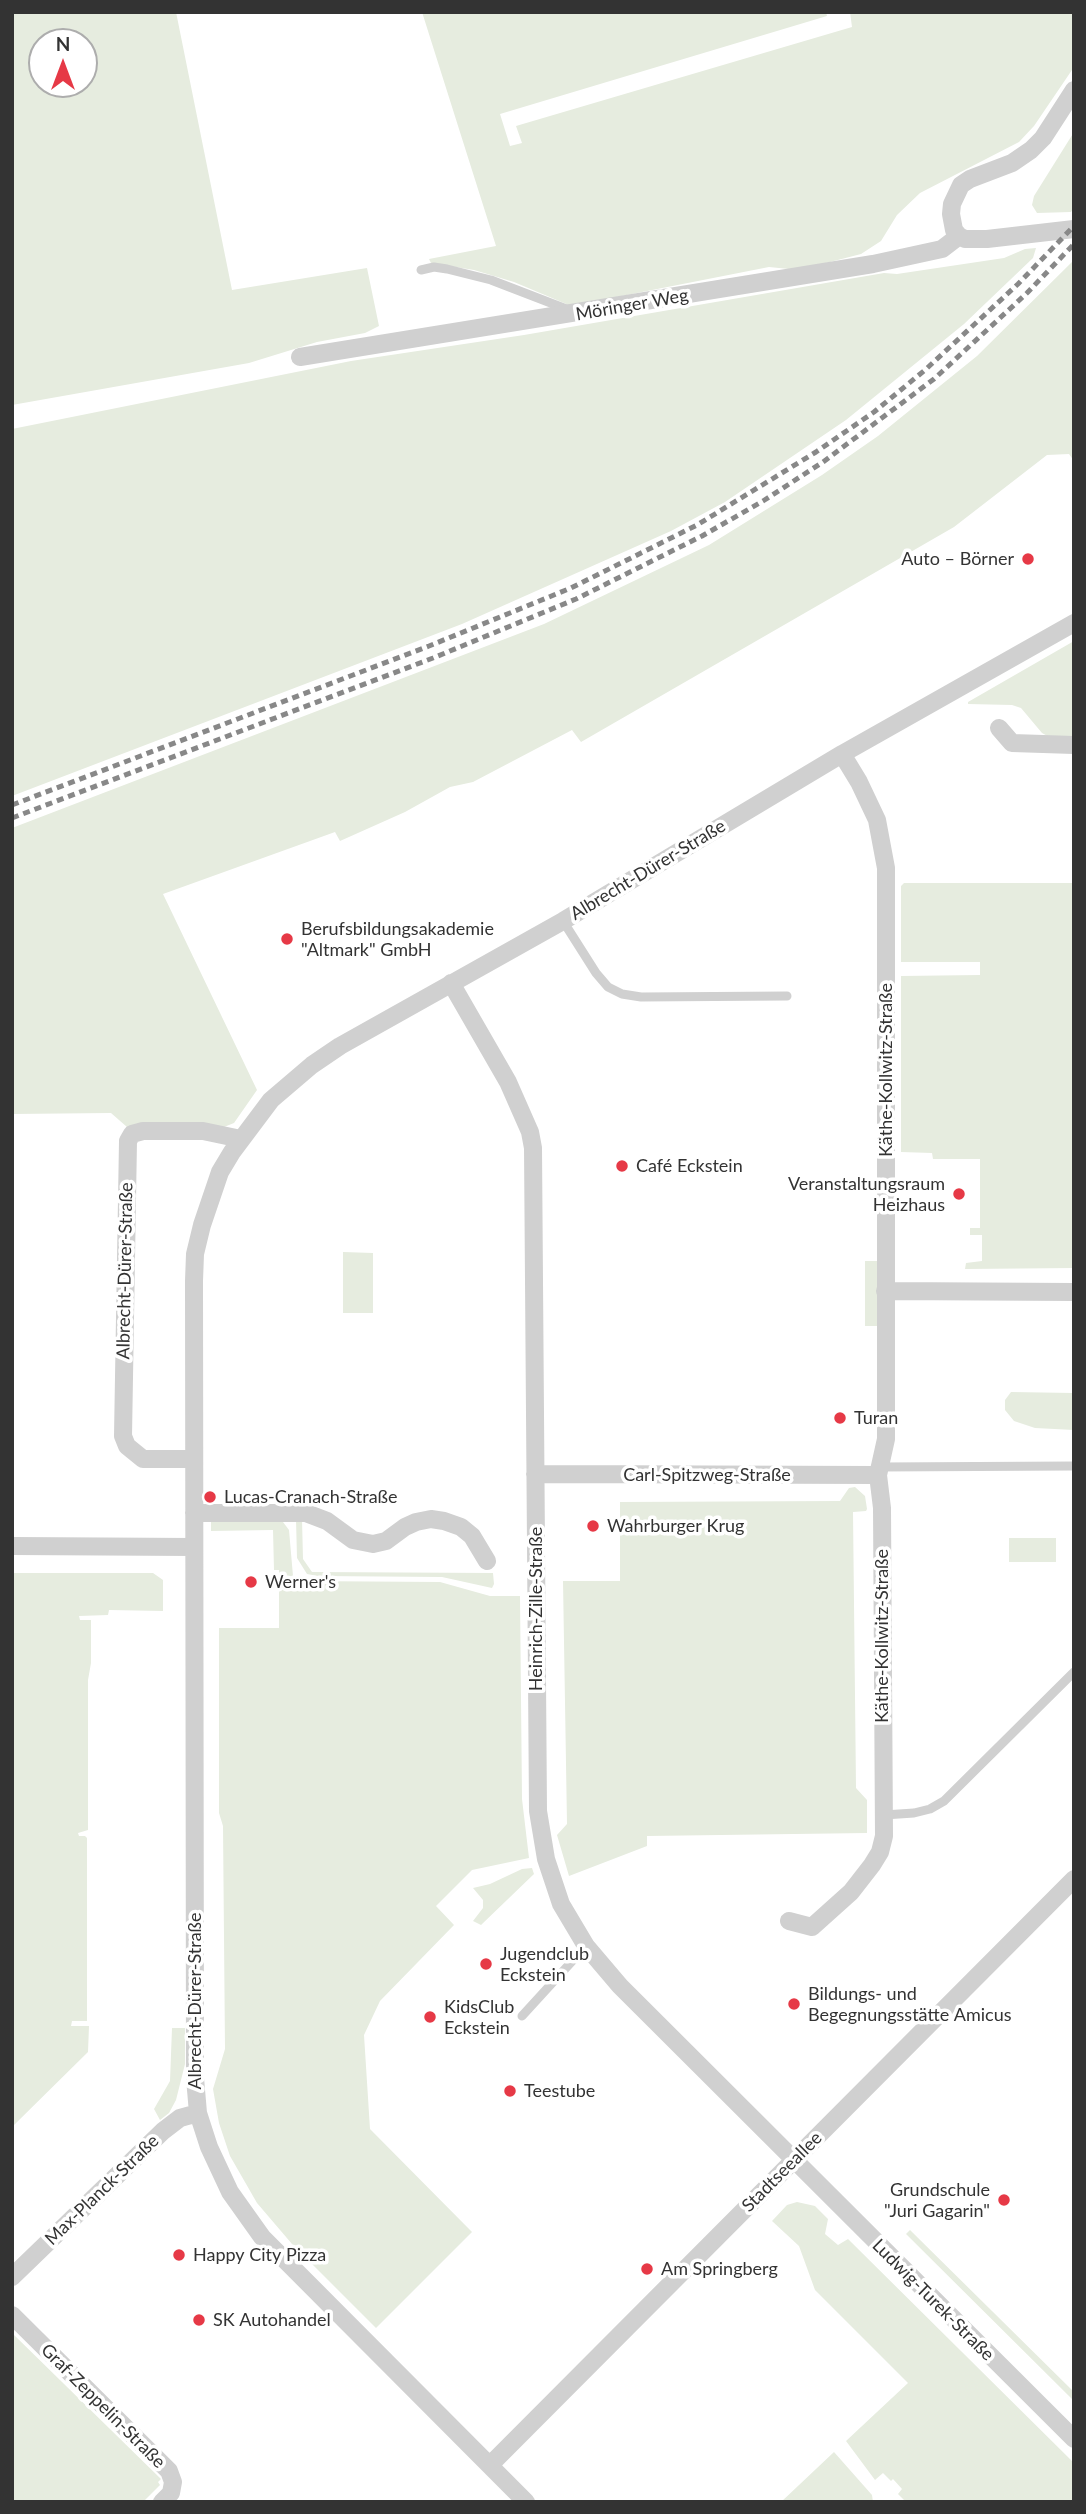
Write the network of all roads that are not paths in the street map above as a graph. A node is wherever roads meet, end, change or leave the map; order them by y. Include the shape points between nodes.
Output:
1 (1074, 90) edge
2 (1074, 229) edge
3 (959, 236) junction
4 (421, 270) dead end
5 (577, 314) junction
6 (300, 357) dead end
7 (1074, 623) edge
8 (999, 728) dead end
9 (1074, 746) edge
10 (842, 754) junction
11 (563, 921) junction
12 (450, 983) junction
13 (787, 996) dead end
14 (241, 1139) junction
15 (885, 1291) junction
16 (1074, 1292) edge
17 (194, 1459) junction
18 (1074, 1466) edge
19 (879, 1471) junction
20 (536, 1474) junction
21 (194, 1513) junction
22 (12, 1546) edge
23 (194, 1547) junction
24 (487, 1561) dead end
25 (1074, 1672) edge
26 (884, 1815) junction
27 (1074, 1879) edge
28 (789, 1921) dead end
29 (586, 1946) junction
30 (522, 2016) dead end
31 (198, 2113) junction
32 (793, 2161) junction
33 (12, 2277) edge
34 (12, 2315) edge
35 (1074, 2439) edge
36 (490, 2465) junction
37 (162, 2502) edge
38 (526, 2502) edge

1 - 3 street via 1031,150 961,185 951,214
2 - 3 street via 988,239
3 - 5 street, Möringer Weg via 942,249 922,254
4 - 5 lane via 434,267 491,280
5 - 6 street, Möringer Weg
7 - 10 street, Albrecht-Dürer-Straße
8 - 9 street via 1012,743
10 - 11 street, Albrecht-Dürer-Straße
10 - 15 street, Käthe-Kollwitz-Straße via 877,820 886,868
11 - 12 street, Albrecht-Dürer-Straße
11 - 13 lane via 596,973 622,994
12 - 14 street, Albrecht-Dürer-Straße via 312,1065 271,1100
12 - 20 street, Heinrich-Zille-Straße via 508,1082 530,1132
14 - 17 street, Albrecht-Dürer-Straße via 210,1197 195,1254
14 - 17 street, Albrecht-Dürer-Straße via 203,1131 143,1131 132,1134 126,1152 123,1436 127,1446 143,1459
15 - 16 street
15 - 19 street, Käthe-Kollwitz-Straße via 886,1440
17 - 21 street, Albrecht-Dürer-Straße
18 - 19 lane
19 - 20 street, Carl-Spitzweg-Straße
19 - 26 street, Käthe-Kollwitz-Straße
20 - 29 street, Heinrich-Zille-Straße via 539,1824 561,1904
21 - 23 street, Albrecht-Dürer-Straße
21 - 24 street via 306,1513 327,1521 353,1540 373,1544 416,1522 444,1521 472,1536
22 - 23 street
23 - 31 street, Albrecht-Dürer-Straße
25 - 26 lane via 944,1801 914,1813
26 - 28 street, Käthe-Kollwitz-Straße via 880,1852 851,1892 812,1927
27 - 32 street, Stadtseeallee
29 - 30 lane
29 - 32 street, Heinrich-Zille-Straße
31 - 33 street, Max-Planck-Straße via 180,2118 163,2131
31 - 36 street, Albrecht-Dürer-Straße via 229,2192 262,2237
32 - 35 street, Ludwig-Turek-Straße
32 - 36 street, Stadtseeallee
34 - 37 street, Graf-Zeppelin-Straße via 169,2471 171,2493
36 - 38 street, Albrecht-Dürer-Straße

